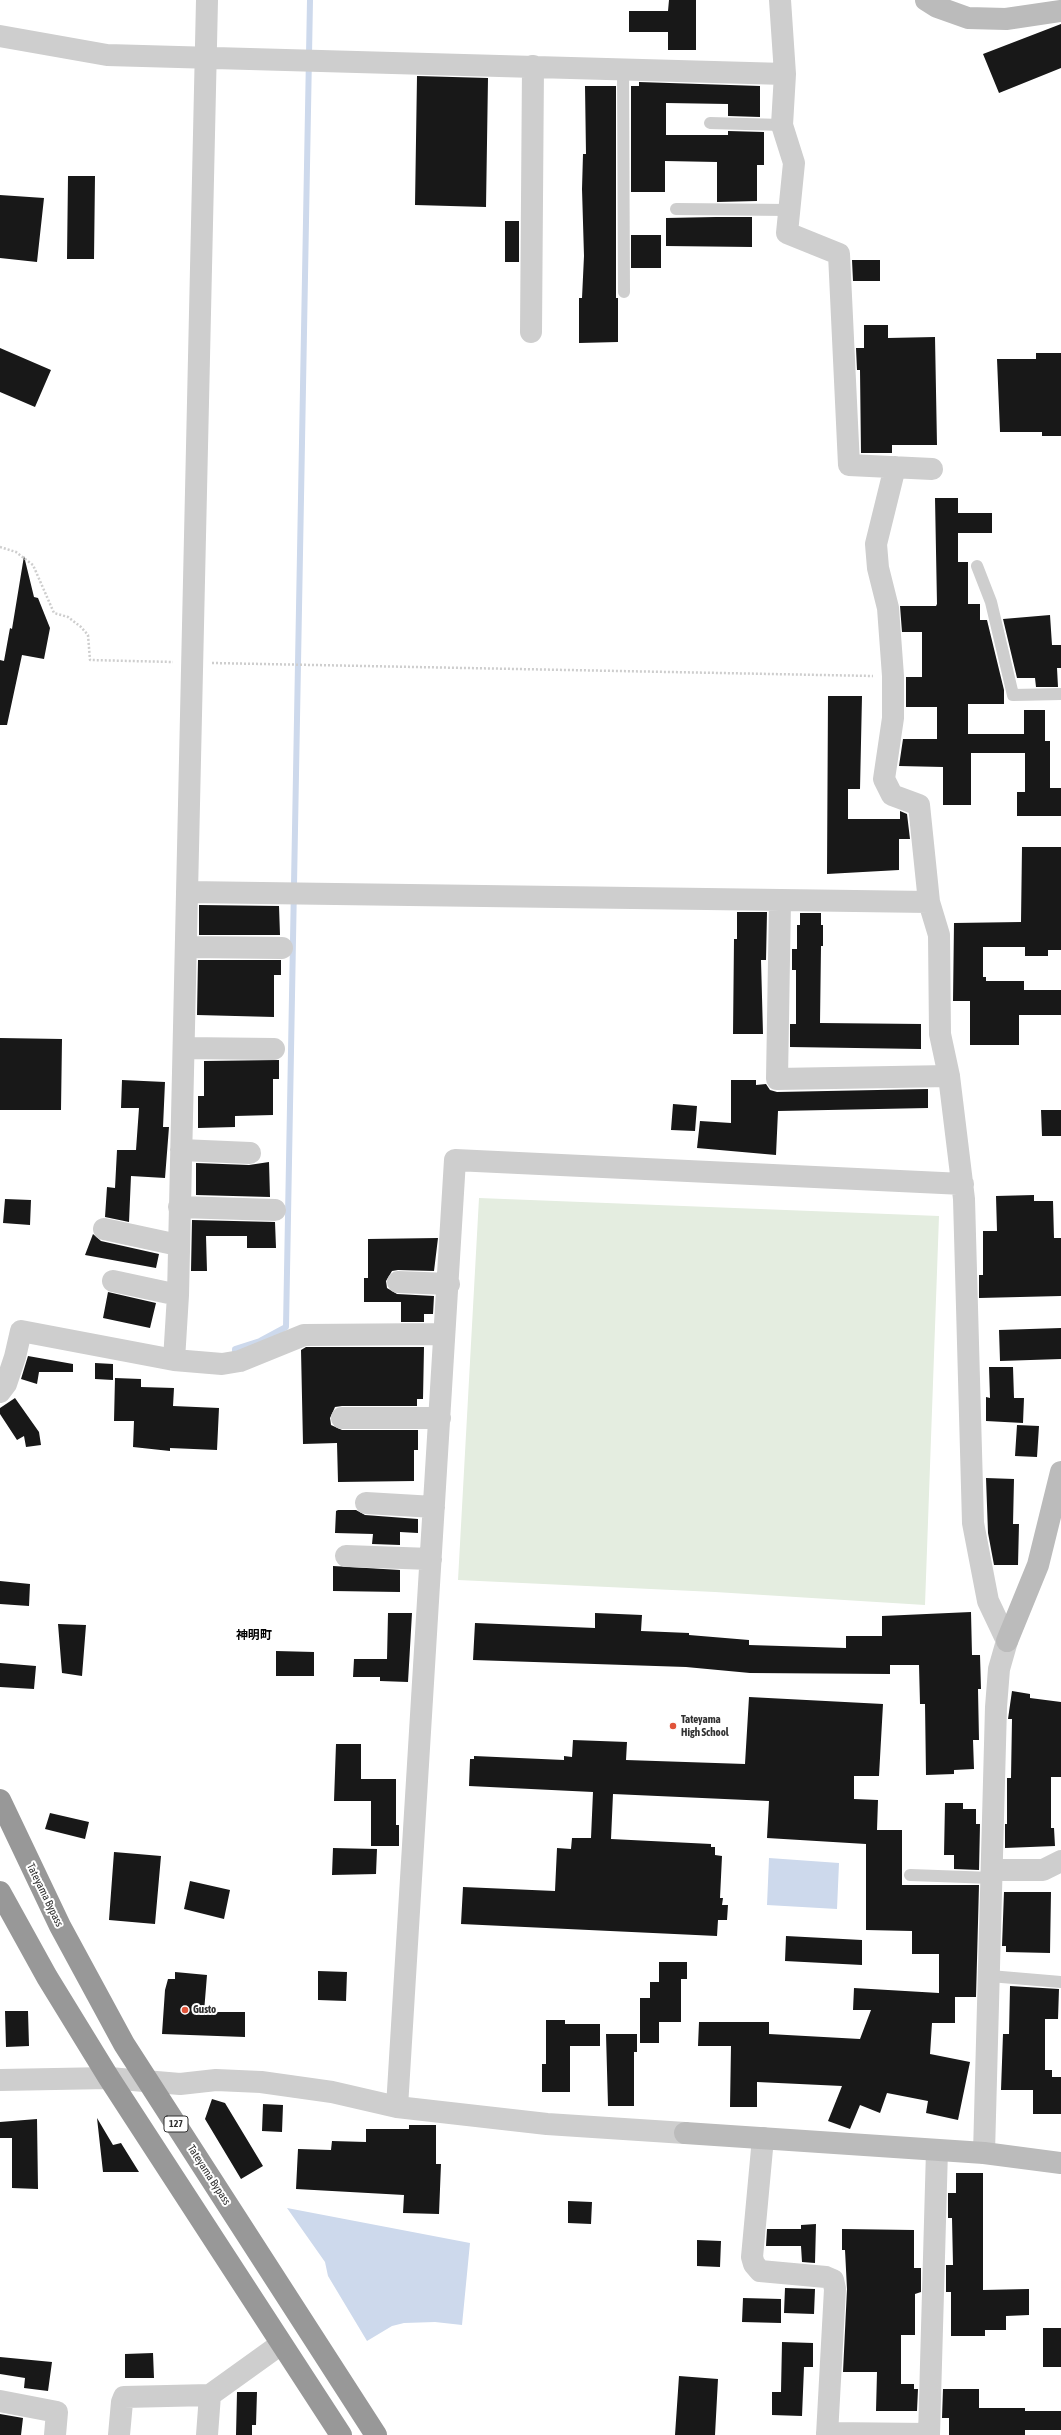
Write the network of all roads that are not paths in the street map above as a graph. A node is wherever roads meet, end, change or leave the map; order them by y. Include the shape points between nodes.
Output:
1 (207, 0) edge
2 (780, 0) edge
3 (926, 0) edge
4 (1061, 12) edge
5 (0, 36) edge
6 (206, 58) junction
7 (533, 66) junction
8 (623, 68) junction
9 (784, 74) junction
10 (710, 123) dead end
11 (782, 125) junction
12 (676, 209) dead end
13 (789, 210) junction
14 (624, 292) dead end
15 (531, 332) dead end
16 (895, 467) junction
17 (932, 469) dead end
18 (977, 566) dead end
19 (1061, 694) edge
20 (186, 892) junction
21 (780, 900) junction
22 (929, 902) junction
23 (187, 947) junction
24 (282, 948) dead end
25 (184, 1048) junction
26 (274, 1049) dead end
27 (949, 1076) junction
28 (181, 1150) junction
29 (250, 1153) dead end
30 (963, 1184) junction
31 (179, 1207) junction
32 (275, 1210) dead end
33 (104, 1229) dead end
34 (178, 1245) junction
35 (113, 1281) dead end
36 (398, 1282) dead end
37 (449, 1284) junction
38 (178, 1295) junction
39 (444, 1334) junction
40 (174, 1360) junction
41 (0, 1392) edge
42 (342, 1418) dead end
43 (440, 1418) junction
44 (1061, 1472) edge
45 (1058, 1497) edge
46 (366, 1503) dead end
47 (434, 1506) junction
48 (346, 1556) dead end
49 (431, 1559) junction
50 (1007, 1641) junction
51 (0, 1800) edge
52 (1061, 1861) edge
53 (993, 1874) junction
54 (910, 1875) dead end
55 (0, 1892) edge
56 (990, 1976) junction
57 (1061, 1982) edge
58 (109, 2078) junction
59 (0, 2080) edge
60 (149, 2082) junction
61 (397, 2107) junction
62 (763, 2138) junction
63 (937, 2150) junction
64 (984, 2153) junction
65 (1061, 2162) edge
66 (281, 2344) junction
67 (210, 2395) junction
68 (0, 2401) edge
69 (827, 2434) edge
70 (55, 2435) edge
71 (119, 2435) edge
72 (207, 2435) edge
73 (341, 2435) edge
74 (376, 2435) edge
75 (929, 2435) edge

1 - 6 street
2 - 9 street
3 - 4 street via 937,7 968,18 1006,19
5 - 6 street via 107,55
6 - 7 street
6 - 20 street
7 - 8 street
7 - 15 street
8 - 9 street
8 - 14 lane
9 - 11 street
10 - 11 lane
11 - 13 street via 794,163
12 - 13 lane
13 - 16 street via 787,233 839,254 849,465
16 - 17 street
16 - 22 street via 876,544 878,568 888,608 893,676 893,718 884,780 892,795 919,805
18 - 19 lane via 991,602 1013,695
20 - 21 street
20 - 23 street
21 - 22 street
21 - 27 street via 777,1079
22 - 27 street via 939,936 940,1034
23 - 24 street
23 - 25 street
25 - 26 street
25 - 28 street
27 - 30 street
28 - 29 street
28 - 31 street
30 - 37 street via 455,1160
30 - 50 street via 973,1523 988,1601
31 - 32 street
31 - 34 street
33 - 34 street
34 - 38 street
35 - 38 street
36 - 37 street
37 - 39 street
38 - 40 street
39 - 40 street via 304,1336 231,1363
39 - 43 street
40 - 41 street via 21,1331 6,1384
42 - 43 street
43 - 47 street
44 - 45 street
45 - 50 street via 1038,1565
46 - 47 street
47 - 49 street
48 - 49 street
49 - 61 street
50 - 53 street via 999,1669 996,1706
51 - 60 highway, Tateyama Bypass / 127 via 60,1926 124,2044
52 - 53 street via 1043,1870
53 - 54 lane
53 - 56 street
55 - 58 highway via 47,1977
56 - 57 lane
56 - 64 street
58 - 59 street
58 - 60 street
58 - 66 highway
60 - 61 street via 261,2082 332,2092
60 - 74 highway, Tateyama Bypass / 127
61 - 62 street via 547,2124
62 - 63 street
62 - 69 street via 752,2257 754,2264 760,2270 826,2277 833,2280 835,2289
63 - 64 street
63 - 75 street
64 - 65 street
66 - 67 street
66 - 73 highway
67 - 71 street via 124,2397
67 - 72 street
68 - 70 street via 57,2412
69 - 75 street

